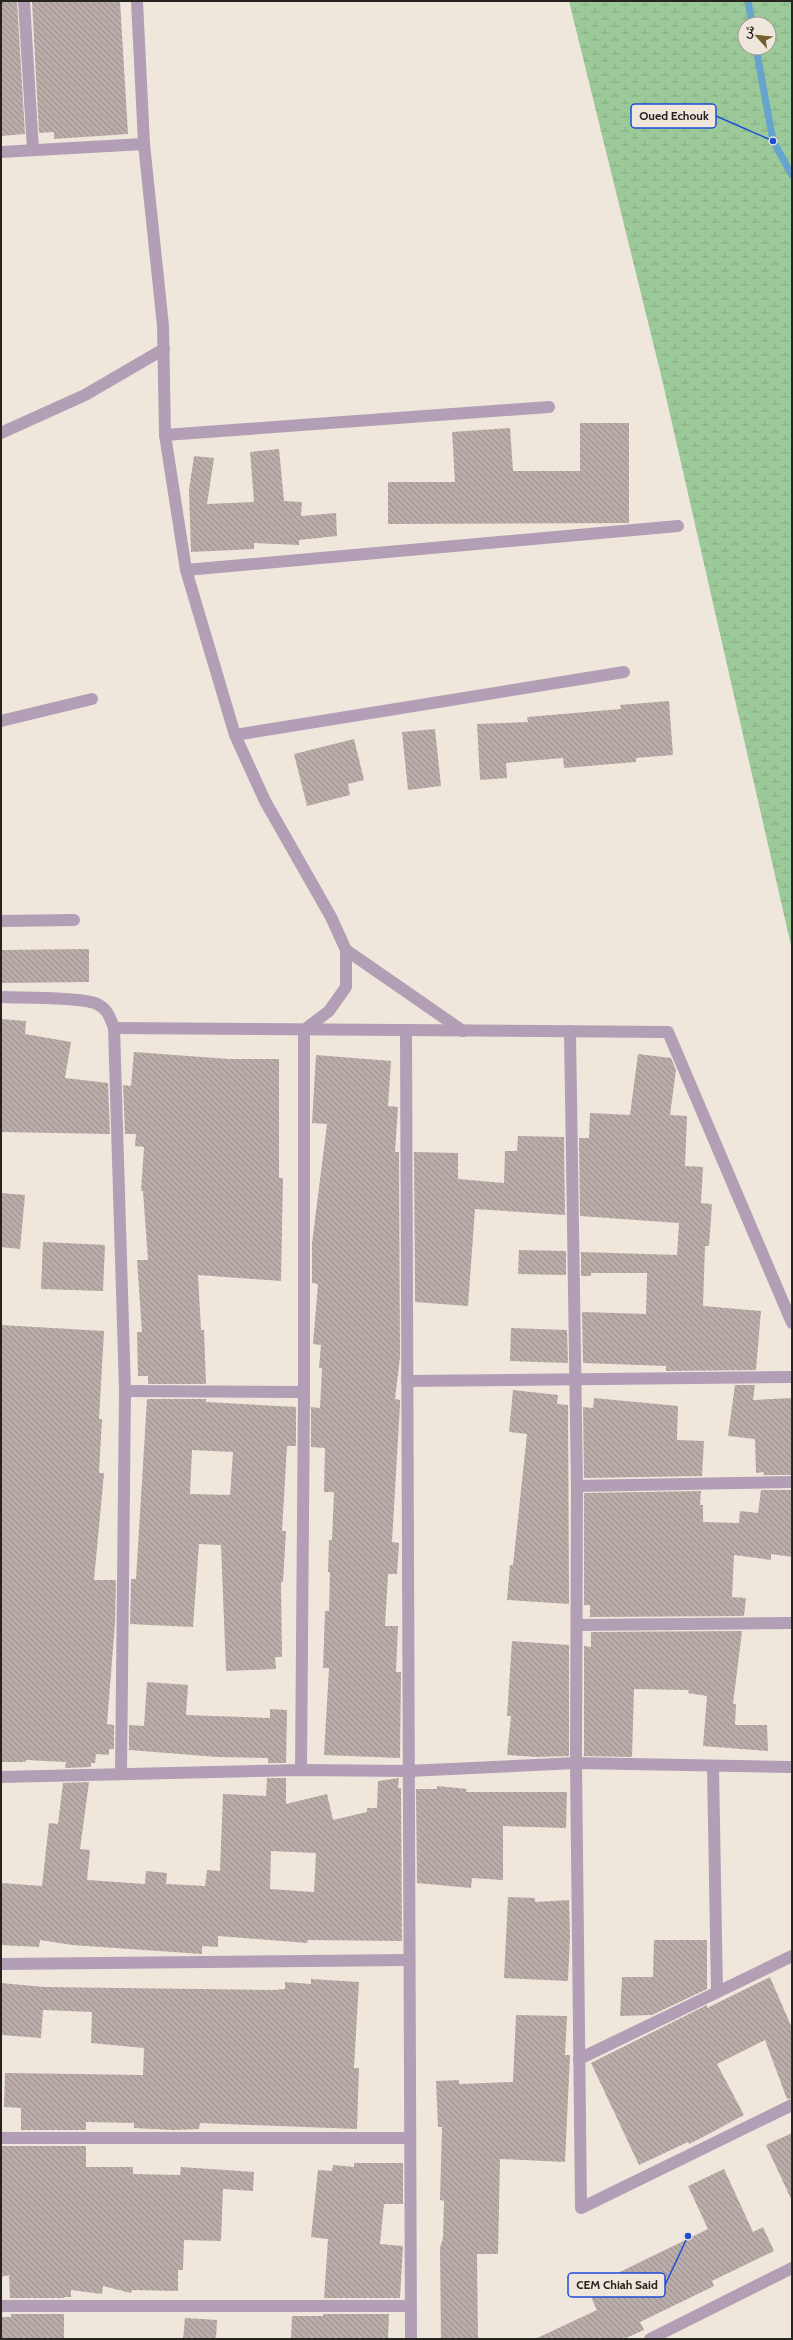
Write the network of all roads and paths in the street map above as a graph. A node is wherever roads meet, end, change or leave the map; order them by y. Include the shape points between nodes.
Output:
1 (24, 1) edge
2 (137, 1) edge
3 (144, 144) junction
4 (33, 150) junction
5 (1, 152) edge
6 (164, 349) junction
7 (549, 407) dead end
8 (1, 433) edge
9 (165, 435) junction
10 (678, 526) dead end
11 (186, 570) junction
12 (624, 672) dead end
13 (92, 699) dead end
14 (1, 721) edge
15 (236, 735) junction
16 (74, 920) dead end
17 (1, 921) edge
18 (346, 950) junction
19 (1, 997) edge
20 (114, 1028) junction
21 (304, 1030) junction
22 (406, 1030) junction
23 (464, 1031) junction
24 (570, 1031) junction
25 (792, 1323) edge
26 (792, 1377) edge
27 (576, 1379) junction
28 (407, 1381) junction
29 (125, 1391) junction
30 (304, 1392) junction
31 (792, 1482) edge
32 (577, 1486) junction
33 (792, 1622) edge
34 (577, 1625) junction
35 (576, 1763) junction
36 (713, 1767) junction
37 (792, 1767) edge
38 (301, 1770) junction
39 (408, 1771) junction
40 (121, 1774) junction
41 (1, 1776) edge
42 (792, 1956) edge
43 (409, 1960) junction
44 (1, 1964) edge
45 (717, 1992) junction
46 (579, 2058) junction
47 (792, 2106) edge
48 (1, 2138) edge
49 (410, 2138) junction
50 (792, 2268) edge
51 (1, 2306) edge
52 (410, 2306) junction
53 (411, 2339) edge
54 (650, 2339) edge

1 - 4 street
2 - 3 street
3 - 4 street
3 - 6 street
4 - 5 street
6 - 8 street via 85,395
6 - 9 street
7 - 9 street
9 - 11 street
10 - 11 street
11 - 15 street
12 - 15 street
13 - 14 street
15 - 18 street via 265,801 331,917
16 - 17 street
18 - 21 street via 346,987 329,1011
18 - 23 street
19 - 20 street via 96,1003 108,1012
20 - 21 street
20 - 29 street
21 - 22 street
21 - 30 street
22 - 23 street
22 - 28 street
23 - 24 street
24 - 25 street via 668,1032
24 - 27 street
26 - 27 street
27 - 28 street
27 - 32 street
28 - 39 street
29 - 30 street
29 - 40 street
30 - 38 street
31 - 32 street
32 - 34 street
33 - 34 street
34 - 35 street
35 - 36 street
35 - 39 street
35 - 46 street
36 - 37 street
36 - 45 street
38 - 39 street
38 - 40 street
39 - 43 street
40 - 41 street
42 - 45 street
43 - 44 street
43 - 49 street
45 - 46 street
46 - 47 street via 580,2208
48 - 49 street
49 - 52 street
50 - 54 street
51 - 52 street
52 - 53 street

